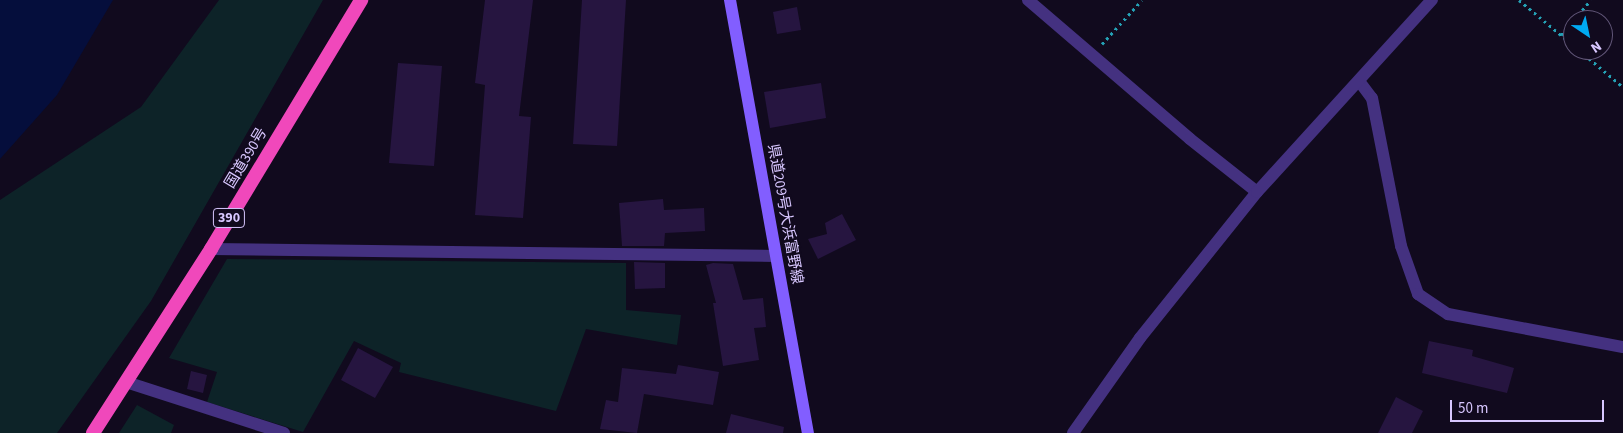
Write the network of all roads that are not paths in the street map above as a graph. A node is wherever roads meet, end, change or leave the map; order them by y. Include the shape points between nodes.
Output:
1 (361, 0) edge
2 (730, 0) edge
3 (1028, 0) edge
4 (1432, 0) edge
5 (1359, 81) junction
6 (1257, 192) junction
7 (211, 249) junction
8 (776, 256) junction
9 (1623, 347) edge
10 (126, 382) junction
11 (93, 433) edge
12 (284, 433) edge
13 (808, 433) edge
14 (1073, 433) edge

1 - 7 highway, 国道390号 / 390
2 - 8 main road, 県道209号大浜富野線
3 - 6 street
4 - 5 street
5 - 6 street
5 - 9 street via 1372,98 1401,246 1418,294 1448,314
6 - 14 street via 1140,338
7 - 8 street
7 - 10 highway, 国道390号 / 390
8 - 13 main road, 県道209号大浜富野線
10 - 11 highway, 国道390号 / 390
10 - 12 street

